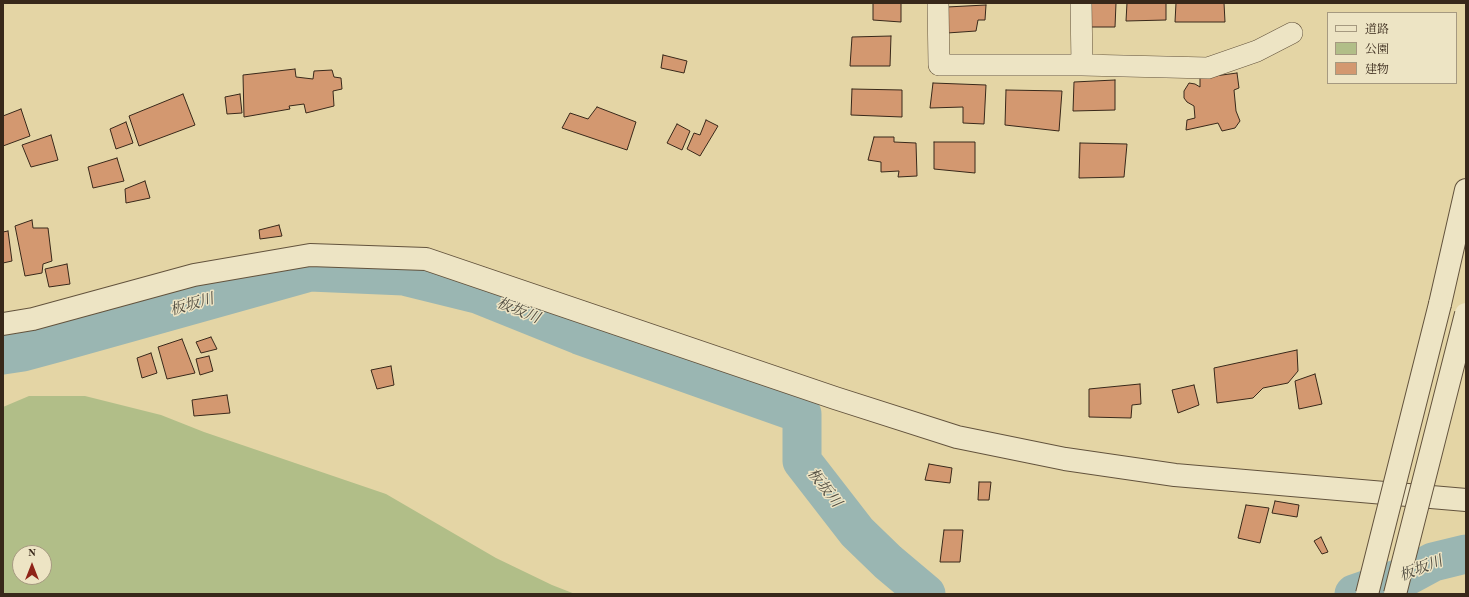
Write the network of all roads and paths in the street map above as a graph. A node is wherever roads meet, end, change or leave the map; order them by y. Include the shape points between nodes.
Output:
1 (938, 3) edge
2 (1081, 3) edge
3 (1292, 33) dead end
4 (1082, 65) junction
5 (1466, 190) edge
6 (1466, 314) edge
7 (3, 324) edge
8 (1466, 500) edge
9 (1367, 594) edge
10 (1395, 594) edge

1 - 4 street via 939,65
2 - 4 street
3 - 4 street via 1257,51 1208,68
5 - 9 street, bridge
6 - 10 street, bridge
7 - 8 street via 32,319 194,275 310,255 426,259 957,437 1065,459 1175,475

